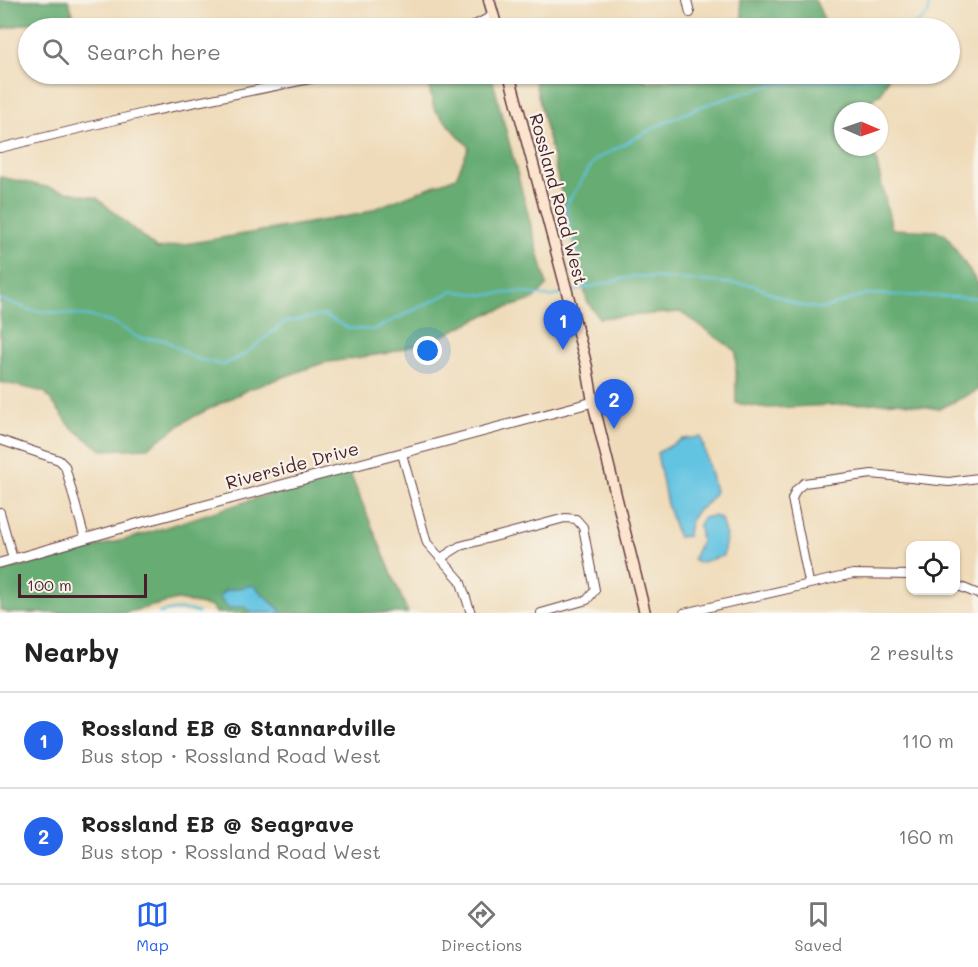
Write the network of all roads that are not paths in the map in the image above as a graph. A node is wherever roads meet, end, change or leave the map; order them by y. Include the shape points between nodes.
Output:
1 (489, 0) edge
2 (687, 0) edge
3 (690, 13) dead end
4 (494, 15) junction
5 (488, 18) edge
6 (495, 18) edge
7 (285, 84) edge
8 (512, 84) edge
9 (0, 148) edge
10 (593, 402) junction
11 (0, 440) edge
12 (402, 454) junction
13 (978, 478) edge
14 (0, 512) edge
15 (85, 539) junction
16 (441, 558) junction
17 (13, 560) junction
18 (0, 562) edge
19 (906, 575) edge
20 (809, 582) junction
21 (960, 587) edge
22 (978, 594) edge
23 (471, 613) edge
24 (541, 613) edge
25 (645, 613) edge
26 (684, 613) edge

1 - 4 main road
2 - 3 street
4 - 5 street
4 - 6 main road
7 - 9 street
8 - 10 main road, Rossland Road West
10 - 12 street, Riverside Drive
10 - 25 main road, Rossland Road West
11 - 15 street via 59,460 65,466
12 - 15 street, Riverside Drive
12 - 16 street via 427,543
13 - 20 street via 949,482 872,474 804,483 792,499
14 - 17 street
15 - 17 street, Riverside Drive
16 - 23 street via 460,580
16 - 24 street via 460,546 565,518 576,519 582,527 595,590 586,600
17 - 18 street, Riverside Drive
19 - 20 street via 853,574
20 - 26 street
21 - 22 street

